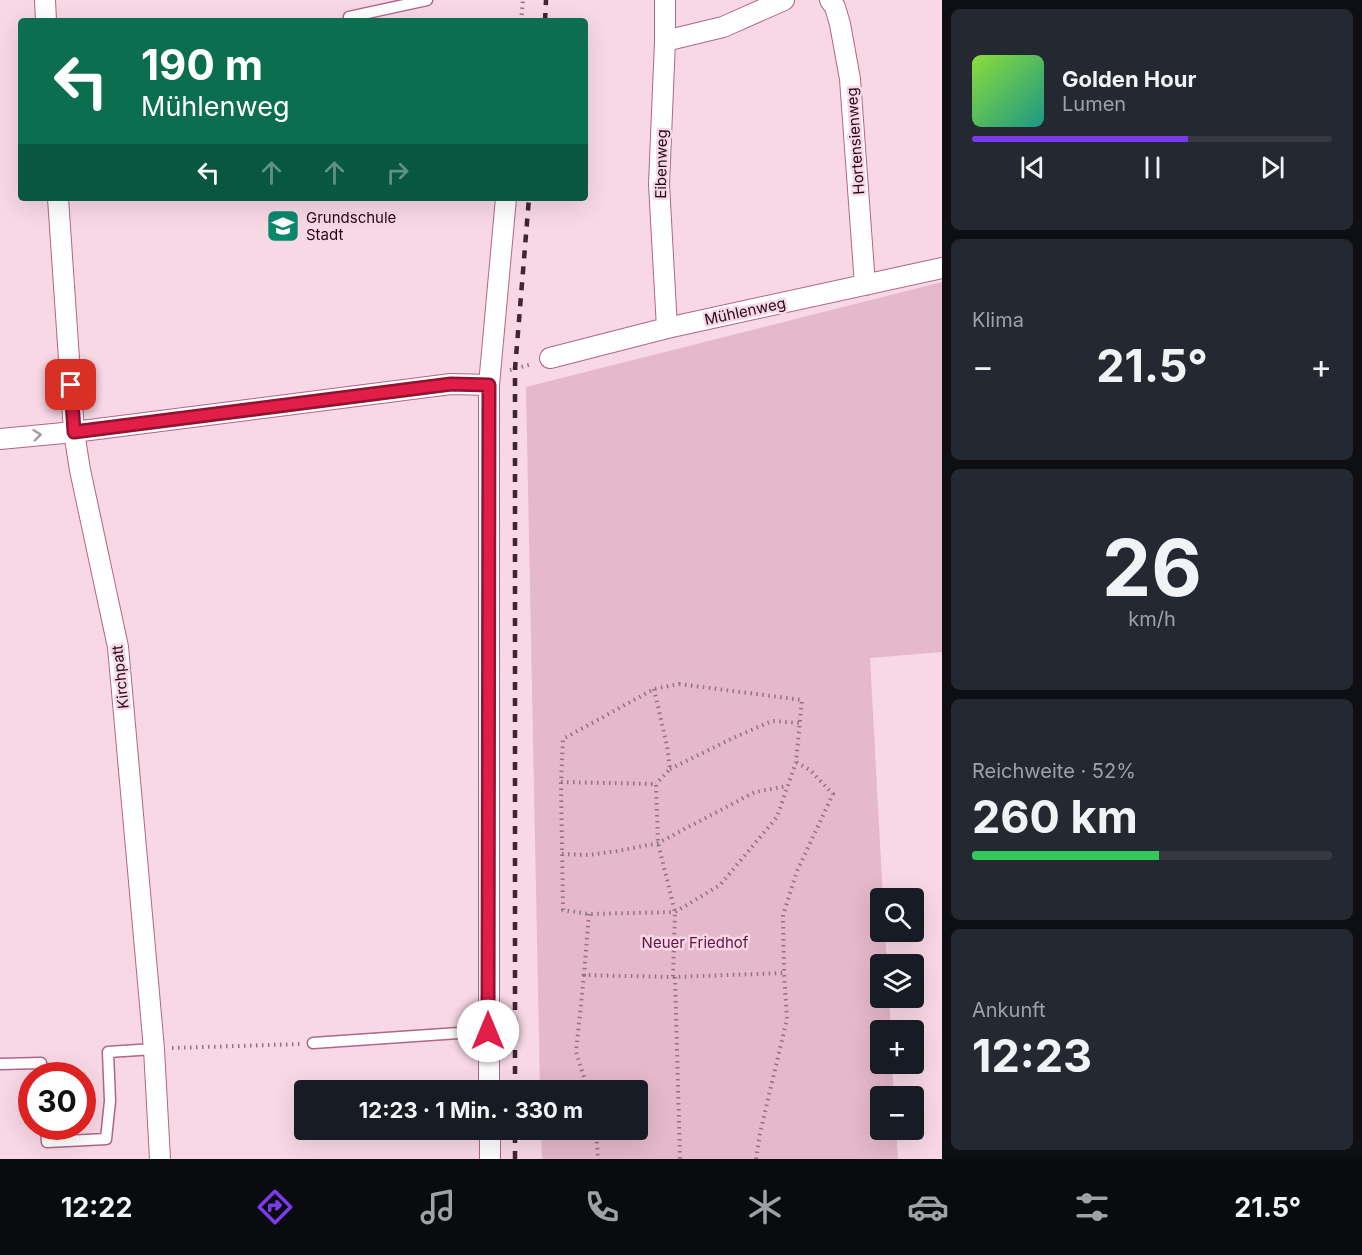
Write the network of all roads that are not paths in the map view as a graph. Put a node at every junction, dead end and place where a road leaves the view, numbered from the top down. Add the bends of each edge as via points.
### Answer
1 (45, 0) edge
2 (427, 0) edge
3 (665, 0) edge
4 (783, 0) edge
5 (830, 0) edge
6 (349, 17) dead end
7 (46, 18) edge
8 (665, 41) junction
9 (58, 201) edge
10 (506, 201) edge
11 (942, 268) edge
12 (865, 285) junction
13 (667, 328) junction
14 (550, 358) road end
15 (489, 379) junction
16 (74, 432) junction
17 (0, 439) edge
18 (488, 1031) junction
19 (313, 1043) road end
20 (154, 1049) junction
21 (0, 1064) edge
22 (18, 1064) edge
23 (489, 1080) edge
24 (47, 1140) edge
25 (86, 1140) edge
26 (96, 1140) edge
27 (490, 1140) edge
28 (160, 1159) edge
29 (490, 1159) edge

1 - 7 street
2 - 6 lane
3 - 8 street, Eibenweg
4 - 8 street via 723,27
5 - 12 street, Hortensienweg via 840,24 850,79
8 - 13 street, Eibenweg via 659,184
9 - 16 street, Kirchpatt
10 - 15 street
11 - 12 street, Mühlenweg
12 - 13 street, Mühlenweg
13 - 14 street, Mühlenweg
15 - 16 street
15 - 18 street
17 -> 16 street
16 - 20 street, Kirchpatt via 118,647
18 - 19 lane
18 - 23 street
20 - 26 lane via 108,1052 110,1101 106,1139
20 - 28 street, Kirchpatt
21 - 22 lane
24 - 25 lane
27 - 29 street

